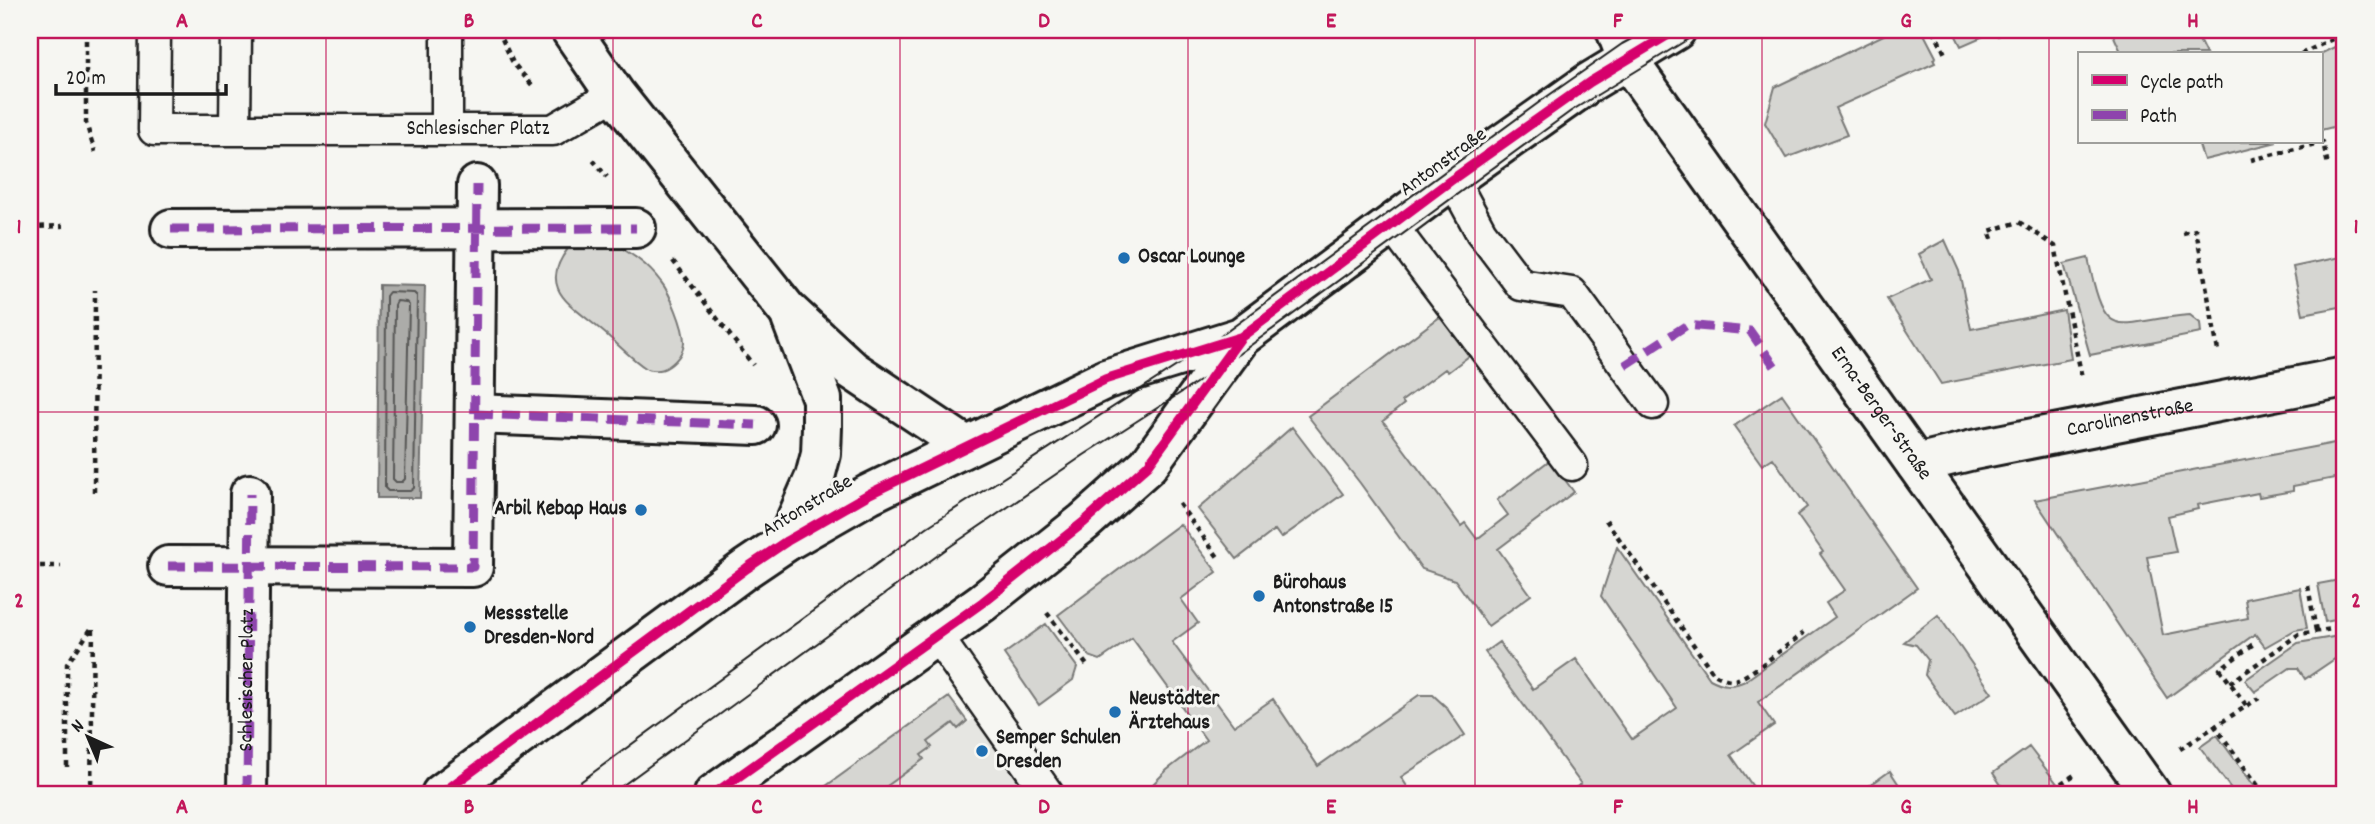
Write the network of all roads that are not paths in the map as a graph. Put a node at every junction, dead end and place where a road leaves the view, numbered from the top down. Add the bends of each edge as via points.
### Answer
1 (155, 30) edge
2 (236, 30) edge
3 (447, 30) edge
4 (571, 30) edge
5 (1676, 30) edge
6 (1622, 44) edge
7 (615, 94) junction
8 (235, 129) junction
9 (447, 130) junction
10 (1450, 181) junction
11 (477, 186) dead end
12 (1392, 226) junction
13 (636, 228) dead end
14 (171, 229) dead end
15 (477, 229) junction
16 (787, 310) junction
17 (1241, 337) junction
18 (2345, 377) edge
19 (1653, 404) dead end
20 (475, 414) junction
21 (756, 425) dead end
22 (966, 446) junction
23 (1916, 464) junction
24 (1572, 465) dead end
25 (250, 494) dead end
26 (787, 541) junction
27 (168, 566) dead end
28 (250, 567) junction
29 (936, 635) junction
30 (2145, 785) edge
31 (247, 794) edge
32 (441, 794) edge
33 (714, 794) edge
34 (1048, 794) edge

1 - 8 lane, Schlesischer Platz via 154,130
2 - 8 lane
3 - 9 lane
4 - 7 street
5 - 6 street, Antonstraße
6 - 10 street, Antonstraße
6 - 23 street, Erna-Berger-Straße
7 - 9 lane, Schlesischer Platz via 553,130
7 - 16 street
8 - 9 lane, Schlesischer Platz
10 - 12 street, Antonstraße
10 - 19 lane via 1521,285 1572,293
11 - 15 street
12 - 17 street, Antonstraße
12 - 24 lane
13 - 15 street
14 - 15 street
15 - 20 street
16 - 22 street via 852,370
16 - 26 street via 822,399 821,454
17 - 22 street, Antonstraße via 1106,379
17 - 29 street, Antonstraße via 1148,465 1084,522
18 - 23 street, Carolinenstraße
20 - 21 street
20 - 28 street via 473,567
22 - 26 street, Antonstraße
23 - 30 street, Erna-Berger-Straße
25 - 28 street, Schlesischer Platz
26 - 32 street, Antonstraße
27 - 28 street
28 - 31 street, Schlesischer Platz
29 - 33 street, Antonstraße
29 - 34 lane

